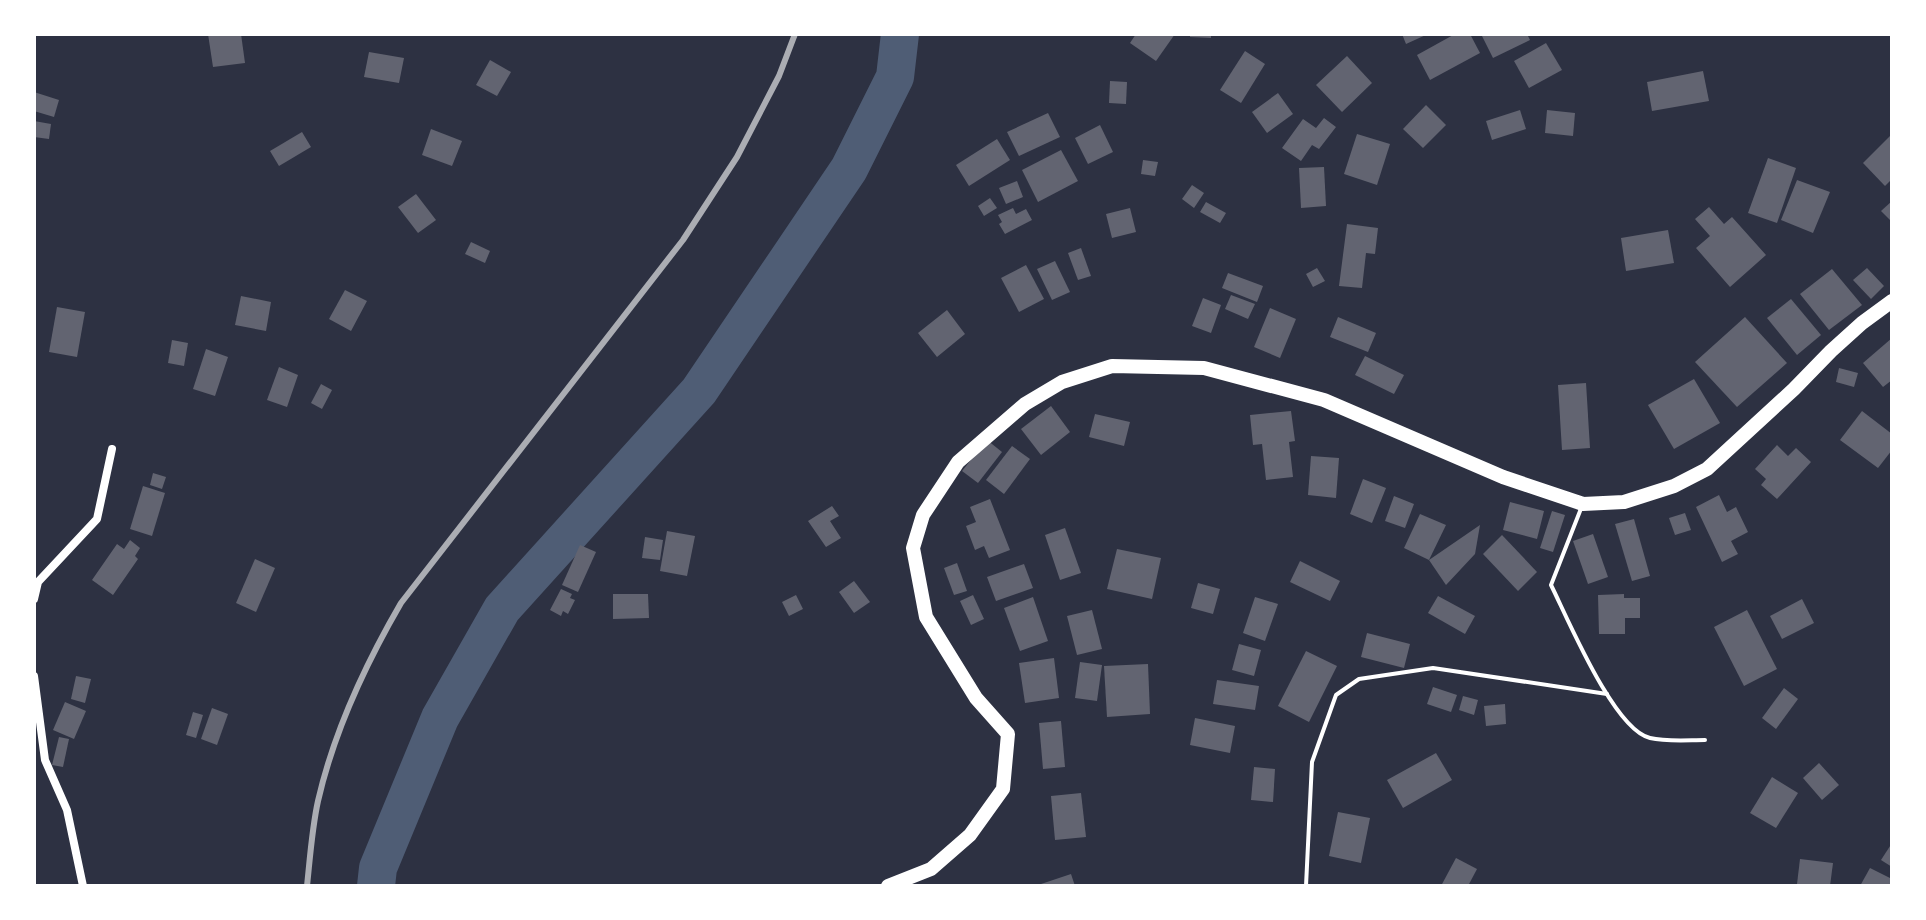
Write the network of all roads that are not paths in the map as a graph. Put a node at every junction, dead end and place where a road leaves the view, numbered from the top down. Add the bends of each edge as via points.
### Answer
1 (1892, 301) edge
2 (112, 449) dead end
3 (1583, 504) junction
4 (34, 599) edge
5 (34, 676) edge
6 (1607, 694) junction
7 (1705, 740) dead end
8 (83, 886) edge
9 (888, 886) edge
10 (1306, 886) edge

1 - 3 highway via 1707,469 1624,502
2 - 4 street via 97,519 38,582
3 - 6 lane via 1551,585
3 - 9 highway via 1503,477 1324,400 1204,368 1112,366 1062,382 1025,404 958,462 923,515 913,548 926,617 976,698 1008,734 1003,789 970,835 931,869
5 - 8 street via 45,760 67,810
6 - 7 lane via 1624,721 1648,738
6 - 10 lane via 1433,668 1359,679 1336,695 1312,762

